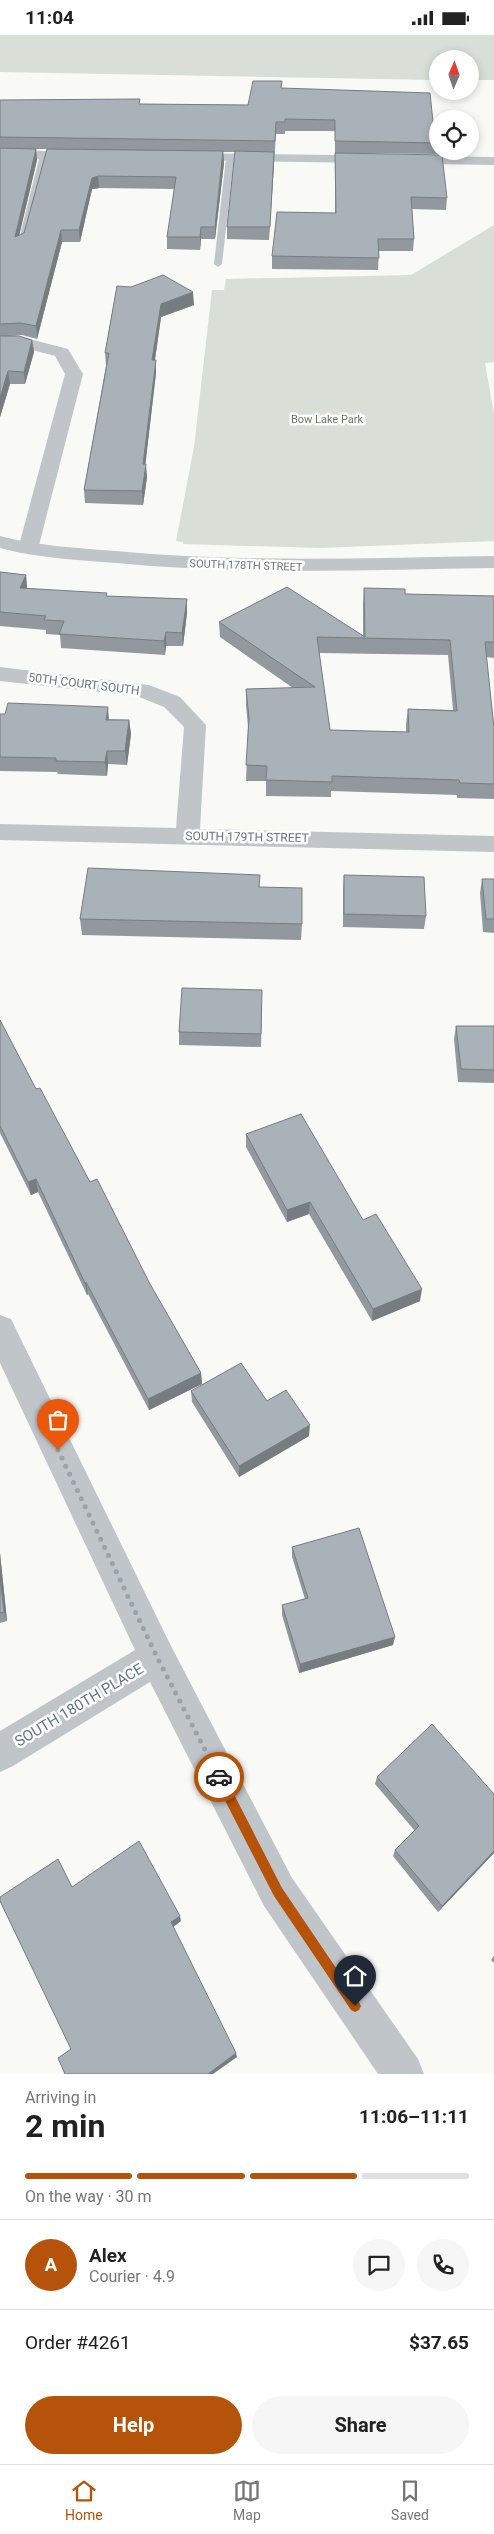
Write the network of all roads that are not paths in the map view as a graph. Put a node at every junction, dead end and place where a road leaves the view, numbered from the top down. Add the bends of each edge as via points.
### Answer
1 (0, 154) edge
2 (44, 155) junction
3 (93, 156) edge
4 (172, 157) edge
5 (230, 158) junction
6 (494, 161) edge
7 (20, 245) edge
8 (218, 264) dead end
9 (0, 341) edge
10 (0, 542) edge
11 (28, 549) junction
12 (494, 562) edge
13 (0, 674) edge
14 (0, 832) edge
15 (187, 836) junction
16 (494, 844) edge
17 (0, 1329) edge
18 (157, 1657) junction
19 (0, 1753) edge
20 (400, 2073) edge

1 - 2 street
2 - 3 street
2 - 7 lane
4 - 5 street
5 - 6 street
5 - 8 lane
9 - 11 street via 22,342 62,353 74,374
10 - 11 street, SOUTH 178TH STREET
11 - 12 street, SOUTH 178TH STREET via 246,566
13 - 15 street, 50TH COURT SOUTH via 141,690 172,702 195,725
14 - 15 street, SOUTH 179TH STREET
15 - 16 street, SOUTH 179TH STREET
17 - 18 street
18 - 19 street, SOUTH 180TH PLACE
18 - 20 street via 278,1892

